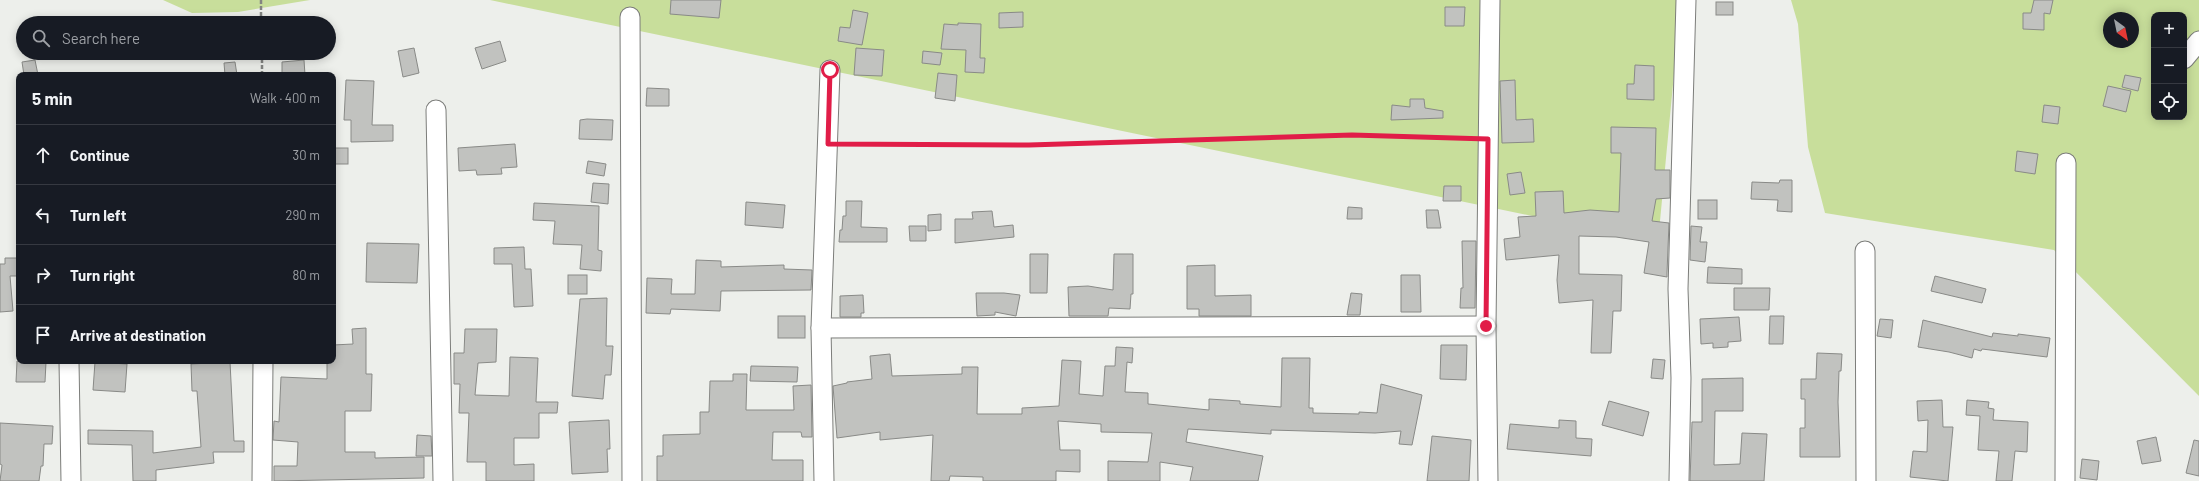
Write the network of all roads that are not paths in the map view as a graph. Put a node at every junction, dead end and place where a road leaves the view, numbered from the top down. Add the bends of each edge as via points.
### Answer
1 (1490, 0) edge
2 (1686, 0) edge
3 (630, 17) dead end
4 (2199, 41) edge
5 (2187, 55) edge
6 (830, 70) dead end
7 (436, 110) dead end
8 (2066, 163) dead end
9 (1865, 251) dead end
10 (1486, 326) junction
11 (821, 328) junction
12 (69, 364) edge
13 (263, 364) edge
14 (71, 481) edge
15 (262, 481) edge
16 (443, 481) edge
17 (632, 481) edge
18 (824, 481) edge
19 (1488, 481) edge
20 (1679, 481) edge
21 (1866, 481) edge
22 (2065, 481) edge

1 - 10 street
2 - 20 street via 1678,289 1681,378
3 - 17 street
4 - 5 street
6 - 11 street
7 - 16 street
8 - 22 street
9 - 21 street
10 - 11 street
10 - 19 street
11 - 18 street
12 - 14 street
13 - 15 street

